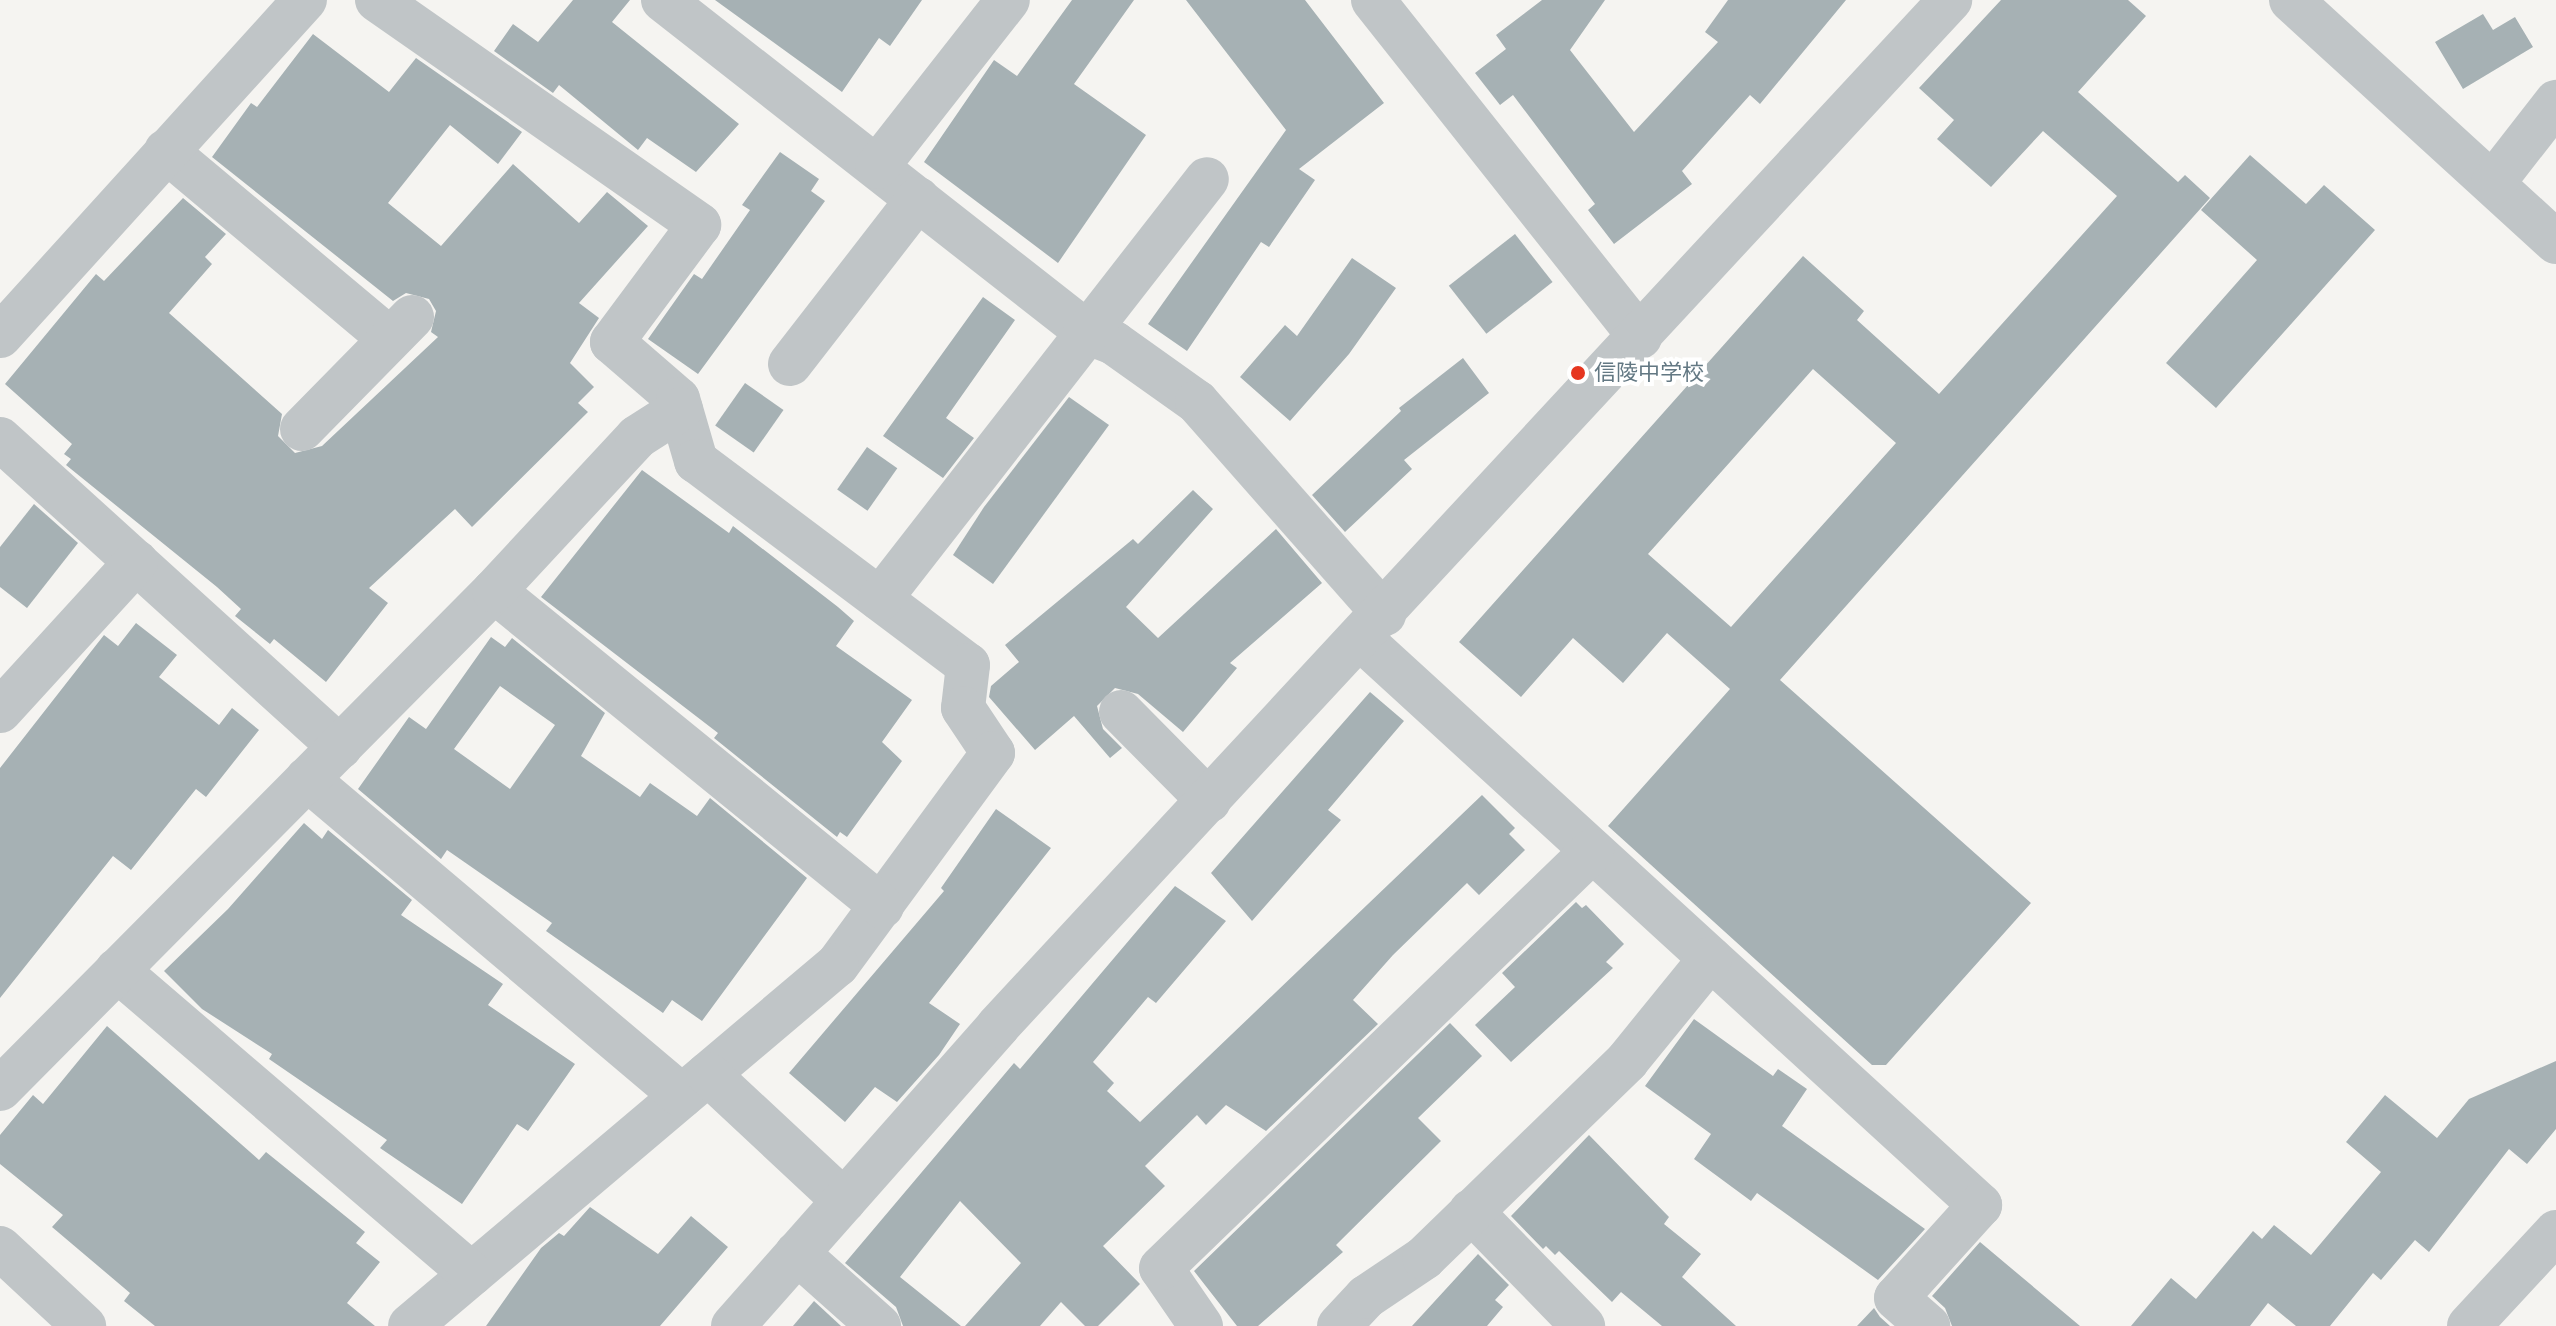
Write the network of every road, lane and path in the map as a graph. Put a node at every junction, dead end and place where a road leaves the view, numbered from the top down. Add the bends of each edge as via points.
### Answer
1 (305, 0) edge
2 (377, 0) edge
3 (1008, 0) edge
4 (1373, 0) edge
5 (1950, 0) edge
6 (2291, 0) edge
7 (673, 3) edge
8 (2556, 102) edge
9 (166, 151) junction
10 (877, 167) junction
11 (1207, 179) dead end
12 (2493, 183) junction
13 (918, 199) junction
14 (2556, 242) edge
15 (1088, 333) junction
16 (0, 336) edge
17 (1640, 337) junction
18 (790, 364) dead end
19 (681, 409) junction
20 (302, 429) dead end
21 (0, 439) edge
22 (136, 562) junction
23 (494, 591) junction
24 (880, 599) junction
25 (1372, 626) junction
26 (0, 711) edge
27 (1121, 712) dead end
28 (340, 747) junction
29 (307, 779) junction
30 (1209, 801) junction
31 (1592, 851) junction
32 (882, 906) junction
33 (1710, 959) junction
34 (117, 970) junction
35 (695, 1085) junction
36 (0, 1089) edge
37 (844, 1201) junction
38 (1471, 1211) junction
39 (2556, 1232) edge
40 (0, 1248) edge
41 (797, 1253) junction
42 (472, 1274) junction
43 (76, 1323) edge
44 (410, 1326) edge
45 (733, 1326) edge
46 (879, 1326) edge
47 (1201, 1326) edge
48 (1339, 1326) edge
49 (1583, 1326) edge
50 (1928, 1326) edge
51 (2469, 1326) edge

1 - 9 street
2 - 19 street via 699,225 612,342 678,399
3 - 10 street
4 - 17 street
5 - 17 street
6 - 12 street
7 - 10 street
8 - 12 street
9 - 16 street
9 - 20 street via 401,328
10 - 13 street
11 - 15 street
12 - 14 street
13 - 15 street
13 - 18 street
15 - 24 street
15 - 25 street via 1114,343 1197,402
17 - 25 street
19 - 23 street via 637,437
19 - 24 street via 696,461
21 - 22 street
22 - 26 street
22 - 28 street
23 - 28 street
23 - 32 street
24 - 32 street via 968,665 963,708 993,753
25 - 30 street
25 - 31 street
27 - 30 street
28 - 29 street
29 - 34 street
29 - 35 street
30 - 37 street
31 - 33 street
31 - 47 street via 1161,1268
32 - 35 street via 837,965
33 - 38 street via 1627,1061
33 - 50 street via 1980,1205 1896,1298
34 - 36 street
34 - 42 street
35 - 37 street
35 - 42 street
37 - 41 street
38 - 48 street via 1424,1258 1366,1297
38 - 49 street
39 - 51 street
40 - 43 street
41 - 45 street
41 - 46 street
42 - 44 street

